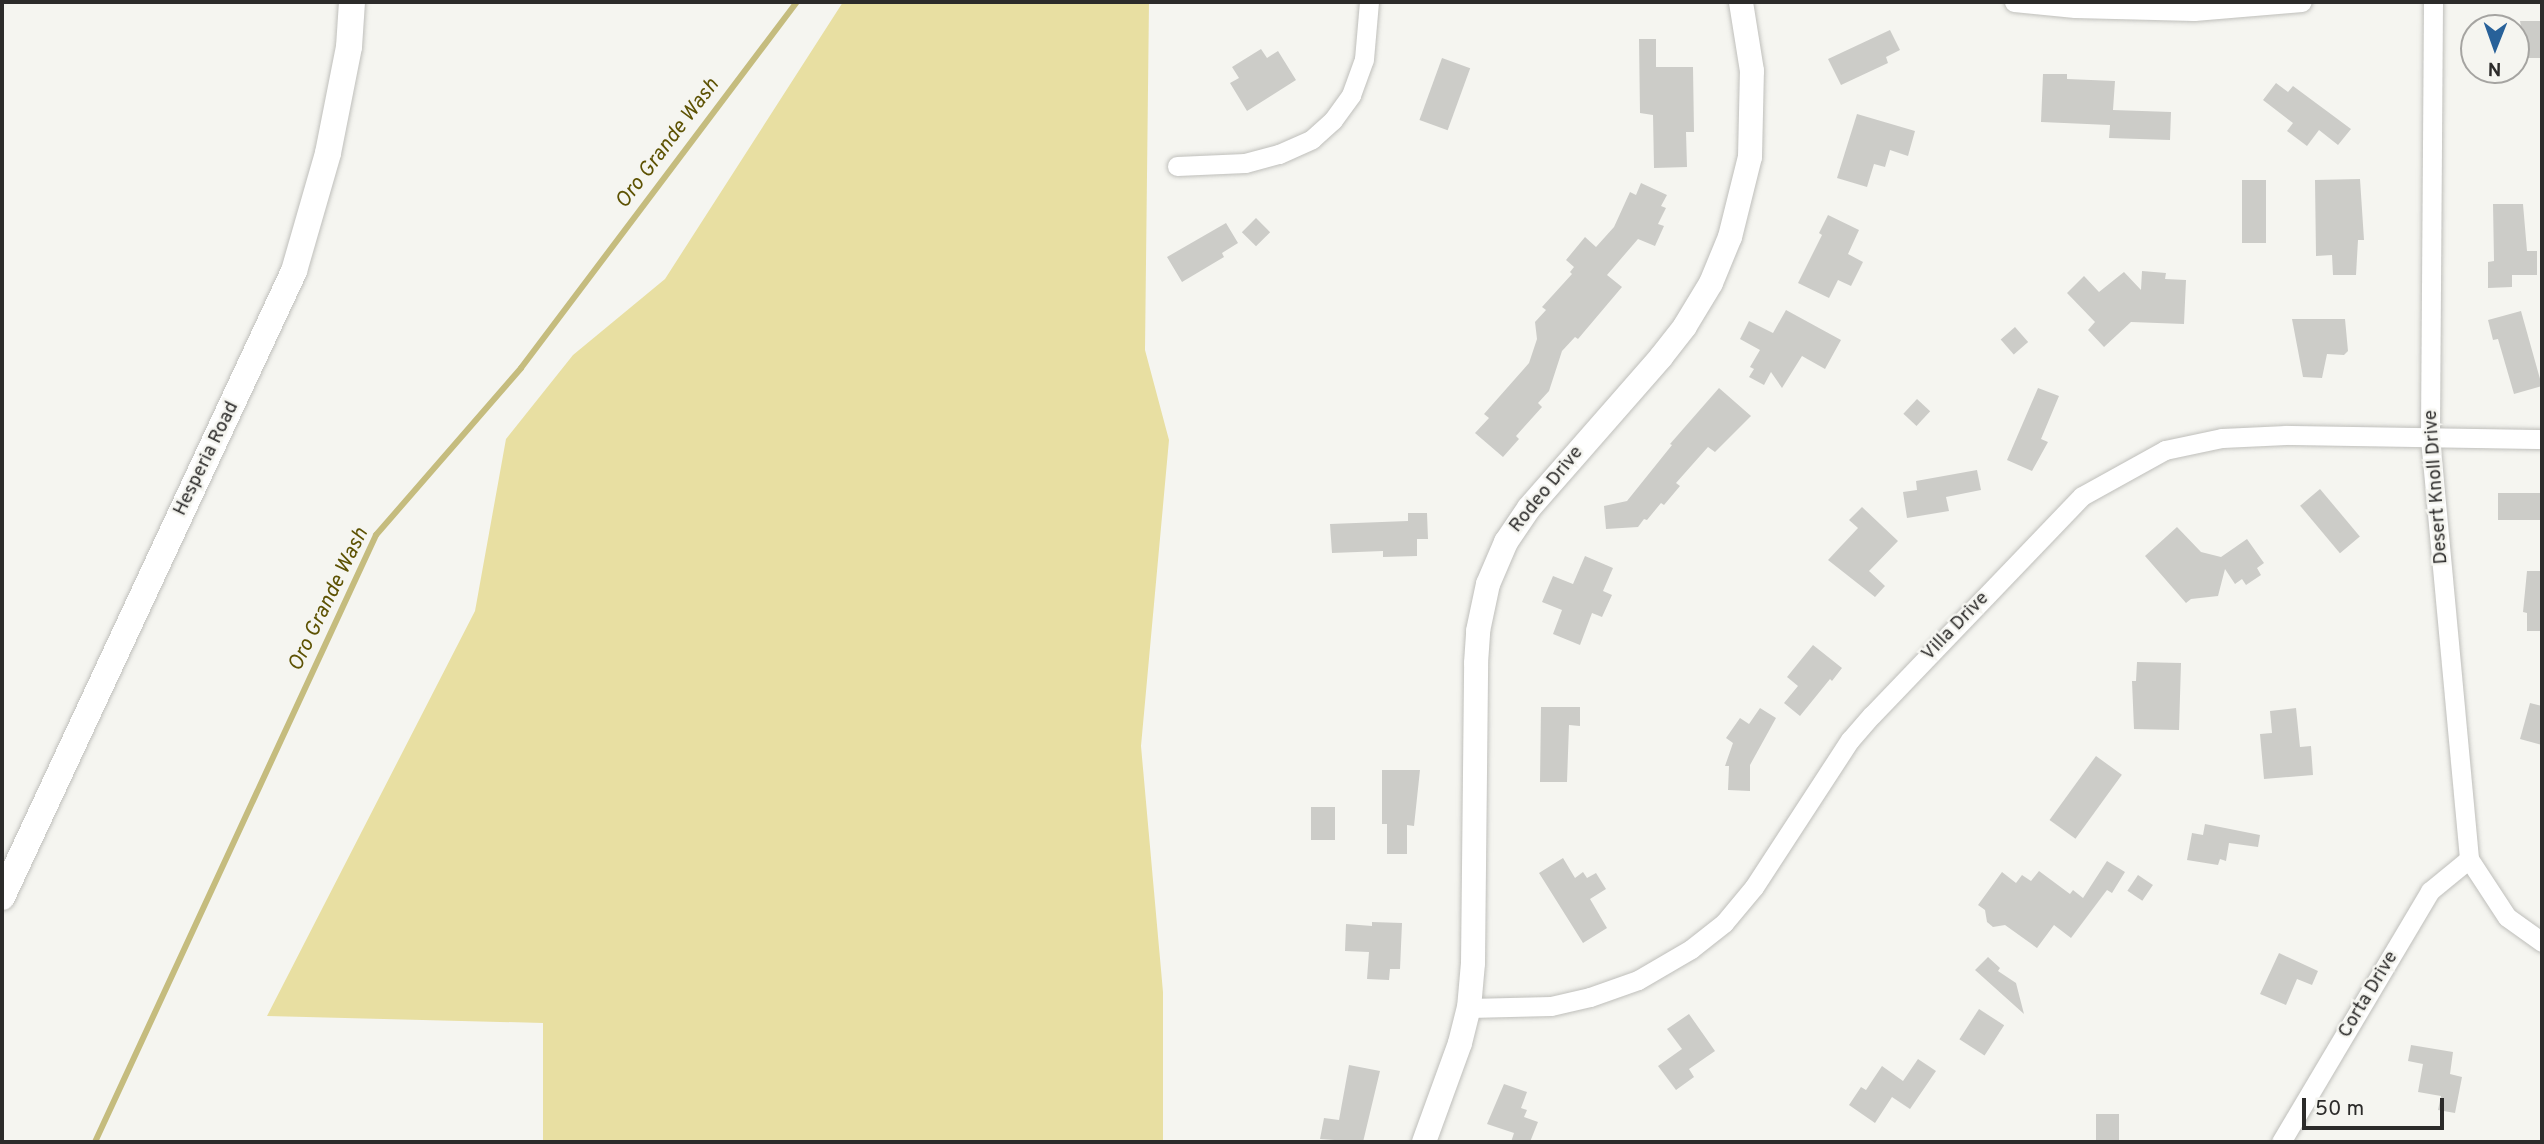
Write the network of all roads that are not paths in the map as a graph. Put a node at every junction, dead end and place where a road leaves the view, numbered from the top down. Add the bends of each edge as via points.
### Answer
1 (352, 2) edge
2 (1369, 2) edge
3 (1741, 2) edge
4 (2014, 2) edge
5 (2302, 2) edge
6 (2433, 2) edge
7 (1177, 166) dead end
8 (2430, 438) junction
9 (2542, 439) edge
10 (2469, 859) junction
11 (2, 897) edge
12 (2542, 942) edge
13 (1469, 1008) junction
14 (1424, 1142) edge
15 (2281, 1142) edge

1 - 11 main road, Hesperia Road via 349,47 328,153 293,271
2 - 7 street via 1364,59 1351,95 1312,139 1245,163
3 - 13 street, Rodeo Drive via 1752,71 1750,157 1730,237 1716,271 1685,326 1661,357 1529,508 1506,542 1488,584 1476,663
4 - 5 street via 2194,11
6 - 8 street, Desert Knoll Drive
8 - 9 street, Villa Drive
8 - 10 street, Desert Knoll Drive
8 - 13 street, Villa Drive via 2222,438 2165,450 2082,496 1850,740 1775,857 1724,923 1638,980 1590,997 1550,1006
10 - 12 street, Desert Knoll Drive via 2507,917
10 - 15 street, Corta Drive via 2430,891
13 - 14 street, Rodeo Drive

